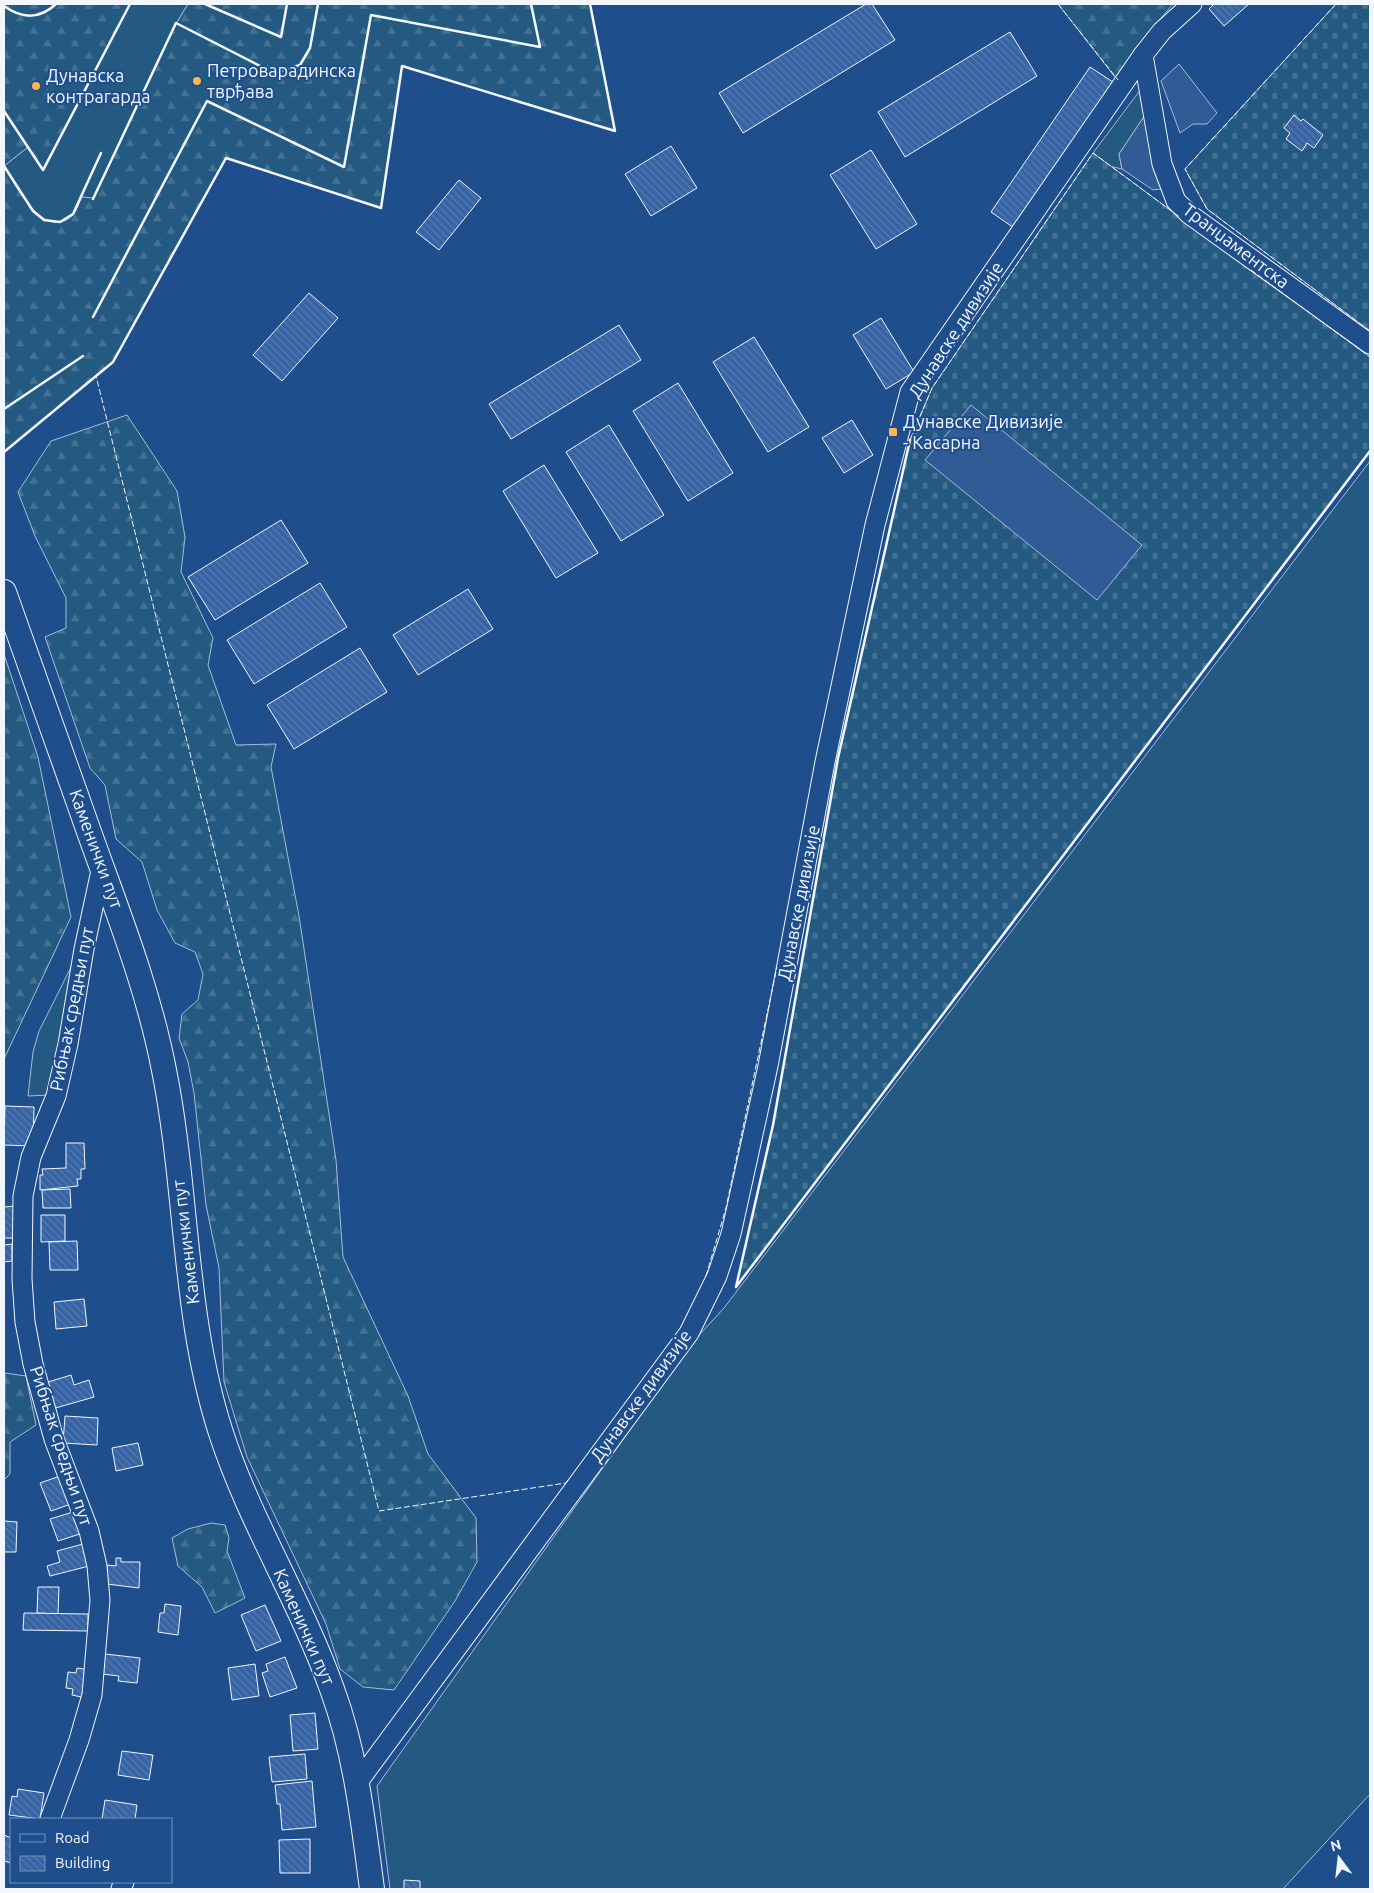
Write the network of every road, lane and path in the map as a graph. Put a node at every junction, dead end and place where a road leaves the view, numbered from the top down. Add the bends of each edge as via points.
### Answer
1 (1192, 4) edge
2 (1143, 55) junction
3 (1370, 344) edge
4 (5, 600) edge
5 (102, 866) junction
6 (358, 1782) junction
7 (50, 1818) edge
8 (372, 1889) edge

1 - 2 street, Дунавске дивизије via 1162,31
2 - 3 street, Транџаментска via 1162,164 1176,200 1189,214
2 - 6 street, Дунавске дивизије via 910,392 875,525 825,762 756,1124 731,1234 717,1276 689,1333
4 - 5 main road, Каменички пут
5 - 6 main road, Каменички пут via 148,1002 165,1072 195,1318 220,1432 242,1489 333,1690
5 - 7 street, Рибњак средњи пут via 56,1096 31,1156 22,1196 22,1279 25,1322 33,1364 54,1439 89,1531 100,1600 92,1695
6 - 8 main road, Каменички пут

